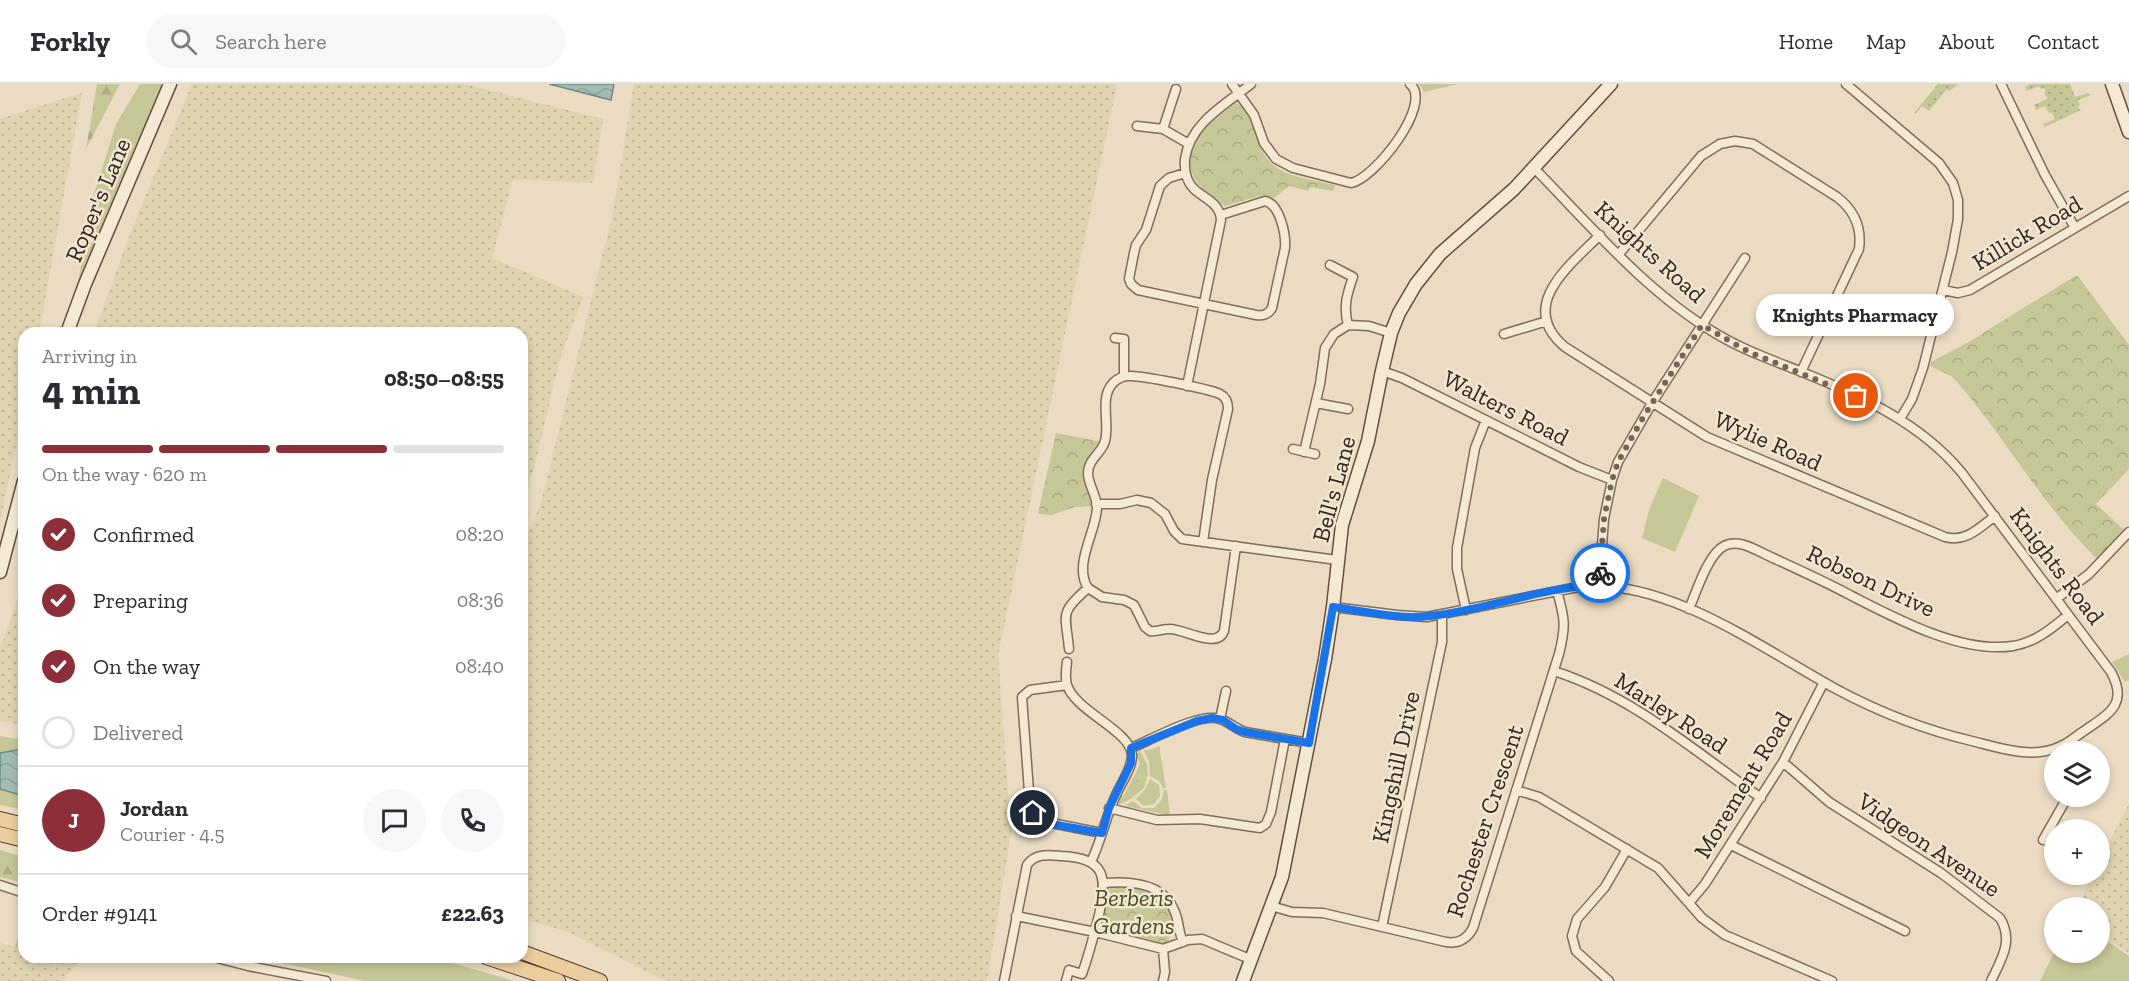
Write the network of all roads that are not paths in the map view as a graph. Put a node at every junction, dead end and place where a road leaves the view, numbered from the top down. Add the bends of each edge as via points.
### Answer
1 (170, 84) edge
2 (1232, 84) edge
3 (1251, 84) edge
4 (1410, 84) edge
5 (1611, 84) edge
6 (1846, 84) edge
7 (2001, 84) edge
8 (2112, 84) edge
9 (1176, 89) dead end
10 (1239, 93) junction
11 (1137, 126) dead end
12 (1163, 129) junction
13 (2129, 132) edge
14 (1189, 144) junction
15 (1534, 168) junction
16 (1185, 173) junction
17 (2129, 196) edge
18 (1221, 215) junction
19 (2075, 228) junction
20 (1600, 236) junction
21 (1619, 254) junction
22 (1745, 258) dead end
23 (1330, 265) dead end
24 (1943, 290) junction
25 (1204, 303) junction
26 (1547, 321) junction
27 (1348, 325) junction
28 (1702, 325) junction
29 (69, 327) edge
30 (1391, 333) junction
31 (1504, 334) dead end
32 (1115, 338) dead end
33 (1382, 371) junction
34 (1801, 372) junction
35 (1124, 376) junction
36 (1187, 386) junction
37 (1316, 403) junction
38 (1652, 403) junction
39 (1348, 409) dead end
40 (1900, 418) junction
41 (1486, 420) junction
42 (1293, 449) dead end
43 (1304, 452) junction
44 (1315, 454) dead end
45 (1612, 480) junction
46 (18, 504) edge
47 (1096, 504) junction
48 (1995, 516) junction
49 (2129, 532) edge
50 (1203, 542) junction
51 (1236, 546) junction
52 (1337, 560) junction
53 (0, 572) edge
54 (1599, 585) junction
55 (1088, 588) junction
56 (1557, 591) junction
57 (2056, 599) junction
58 (1333, 607) junction
59 (1689, 609) junction
60 (1466, 610) junction
61 (1442, 615) junction
62 (2068, 615) junction
63 (1069, 649) dead end
64 (1067, 662) dead end
65 (1554, 671) junction
66 (1824, 682) junction
67 (1067, 685) junction
68 (1226, 691) dead end
69 (1220, 719) junction
70 (1285, 739) junction
71 (2074, 741) edge
72 (1309, 743) junction
73 (1131, 748) junction
74 (2044, 751) edge
75 (1784, 762) junction
76 (1516, 790) junction
77 (1761, 798) junction
78 (2062, 807) edge
79 (1109, 808) junction
80 (0, 819) edge
81 (18, 824) edge
82 (1102, 833) junction
83 (0, 834) edge
84 (18, 838) edge
85 (2043, 840) dead end
86 (1731, 845) junction
87 (1627, 849) junction
88 (1091, 862) junction
89 (1104, 883) junction
90 (0, 885) edge
91 (18, 891) edge
92 (1689, 903) junction
93 (1271, 906) junction
94 (1016, 916) junction
95 (1382, 927) junction
96 (1905, 931) dead end
97 (1095, 932) junction
98 (1183, 942) junction
99 (1163, 949) junction
100 (528, 954) edge
101 (1252, 960) junction
102 (236, 963) edge
103 (504, 963) edge
104 (556, 980) edge
105 (326, 981) edge
106 (600, 981) edge
107 (1004, 981) edge
108 (1066, 981) edge
109 (1163, 981) edge
110 (1243, 981) edge
111 (1609, 981) edge
112 (1832, 981) edge
113 (1991, 981) edge

1 - 29 street, Roper's Lane
2 - 10 street
3 - 10 street
4 - 10 street via 1417,95 1405,130 1383,158 1352,183 1293,168 1276,159
5 - 15 street, Bell's Lane
6 - 24 street via 1939,163 1953,183 1958,219
7 - 19 street
8 - 13 street
9 - 12 street
10 - 14 street via 1201,124
11 - 12 street
12 - 14 street
14 - 16 street
15 - 20 street, Knights Road
15 - 30 street, Bell's Lane via 1433,262 1408,295
16 - 18 street via 1192,187 1215,205
16 - 25 street via 1160,186 1144,235 1136,245 1130,279 1138,290
17 - 19 street, Killick Road
18 - 25 street
18 - 25 street via 1268,201 1275,209 1285,248 1272,308 1266,315
19 - 24 street, Killick Road via 1970,290
20 - 21 street, Knights Road
20 - 26 street via 1552,285 1546,303
21 - 28 street, Knights Road via 1671,303
21 - 34 street via 1701,156 1727,142 1759,147 1837,197 1856,219 1859,249
22 - 28 street
23 - 27 street via 1353,277 1345,309
24 - 40 street via 1921,376
25 - 36 street
26 - 31 street
26 - 38 street, Wylie Road via 1565,347
27 - 30 street
27 - 37 street via 1334,334 1325,348
28 - 34 street, Knights Road via 1749,352
28 - 38 street
30 - 33 street, Bell's Lane
32 - 35 street via 1124,339
33 - 41 street, Walters Road
33 - 52 street, Bell's Lane via 1372,428 1344,517
34 - 40 street, Knights Road
35 - 36 street
35 - 47 street via 1108,391 1105,441 1088,470
36 - 50 street via 1219,393 1228,406
37 - 39 street
37 - 43 street
38 - 45 street via 1624,450
38 - 48 street, Wylie Road via 1721,444 1945,537 1964,538
40 - 48 street, Knights Road via 1945,452
41 - 45 street, Walters Road
41 - 60 street via 1475,448 1458,549 1457,569
42 - 43 street
43 - 44 street
45 - 54 street via 1604,519
46 - 53 street
47 - 50 street via 1146,501 1165,514 1179,537
47 - 55 street via 1083,570
48 - 57 street, Knights Road
49 - 57 street via 2089,574
50 - 51 street
51 - 52 street
51 - 55 street via 1220,638 1170,629 1150,631 1134,605 1102,597
52 - 58 street, Bell's Lane
54 - 56 street, Knights Road
54 - 59 street, Knights Road via 1645,594
55 - 63 street via 1066,611
56 - 60 street, Knights Road
56 - 65 street, Rochester Crescent via 1565,630
57 - 62 street, Knights Road
58 - 61 street, Knights Road via 1413,617
58 - 72 street, Bell's Lane
59 - 62 street, Robson Drive via 1713,556 1733,543 1800,570 1903,621 1966,643 1998,647 2030,641
59 - 66 street, Knights Road
60 - 61 street, Knights Road
61 - 95 street, Kingshill Drive via 1442,642
62 - 71 street, Knights Road via 2111,672 2119,694 2109,713
64 - 67 street
65 - 76 street, Rochester Crescent
65 - 77 street, Marley Road via 1629,704
66 - 74 street, Knights Road via 1900,718 1960,738 2009,750
66 - 75 street, Morement Road
67 - 73 street via 1080,704
67 - 82 street via 1030,690 1022,697 1030,805 1045,823
68 - 69 street
69 - 70 street via 1245,732
69 - 73 street via 1206,718
70 - 72 street
70 - 79 street via 1271,812 1260,828 1200,819 1157,820
72 - 93 street, Bell's Lane via 1282,877
73 - 79 street via 1131,763
75 - 77 street, Morement Road
75 - 113 street, Vidgeon Avenue via 1829,802 1941,873 1995,913 2005,928 2007,940
76 - 87 street via 1539,797
76 - 95 street, Rochester Crescent via 1473,928 1467,936 1458,943 1446,942
77 - 86 street, Morement Road
78 - 85 street
79 - 82 street
80 - 81 main road
82 - 88 street
83 - 84 main road
86 - 92 street, Morement Road
86 - 96 street
87 - 92 street via 1658,868
87 - 111 street via 1605,887 1577,919 1572,936 1576,951
88 - 89 street
88 - 94 street via 1053,855 1032,859 1026,865
89 - 97 street
89 - 98 street via 1124,881 1157,891 1175,911
90 - 91 street
92 - 112 street via 1708,924 1725,935
93 - 95 street, Rochester Crescent
93 - 101 street, Bell's Lane
94 - 97 street
94 - 107 street
97 - 99 street
97 - 108 street via 1082,974 1069,970
98 - 99 street
98 - 101 street via 1202,939
99 - 109 street
100 - 106 main road
101 - 110 street, Bell's Lane
102 - 105 street
103 - 104 main road

